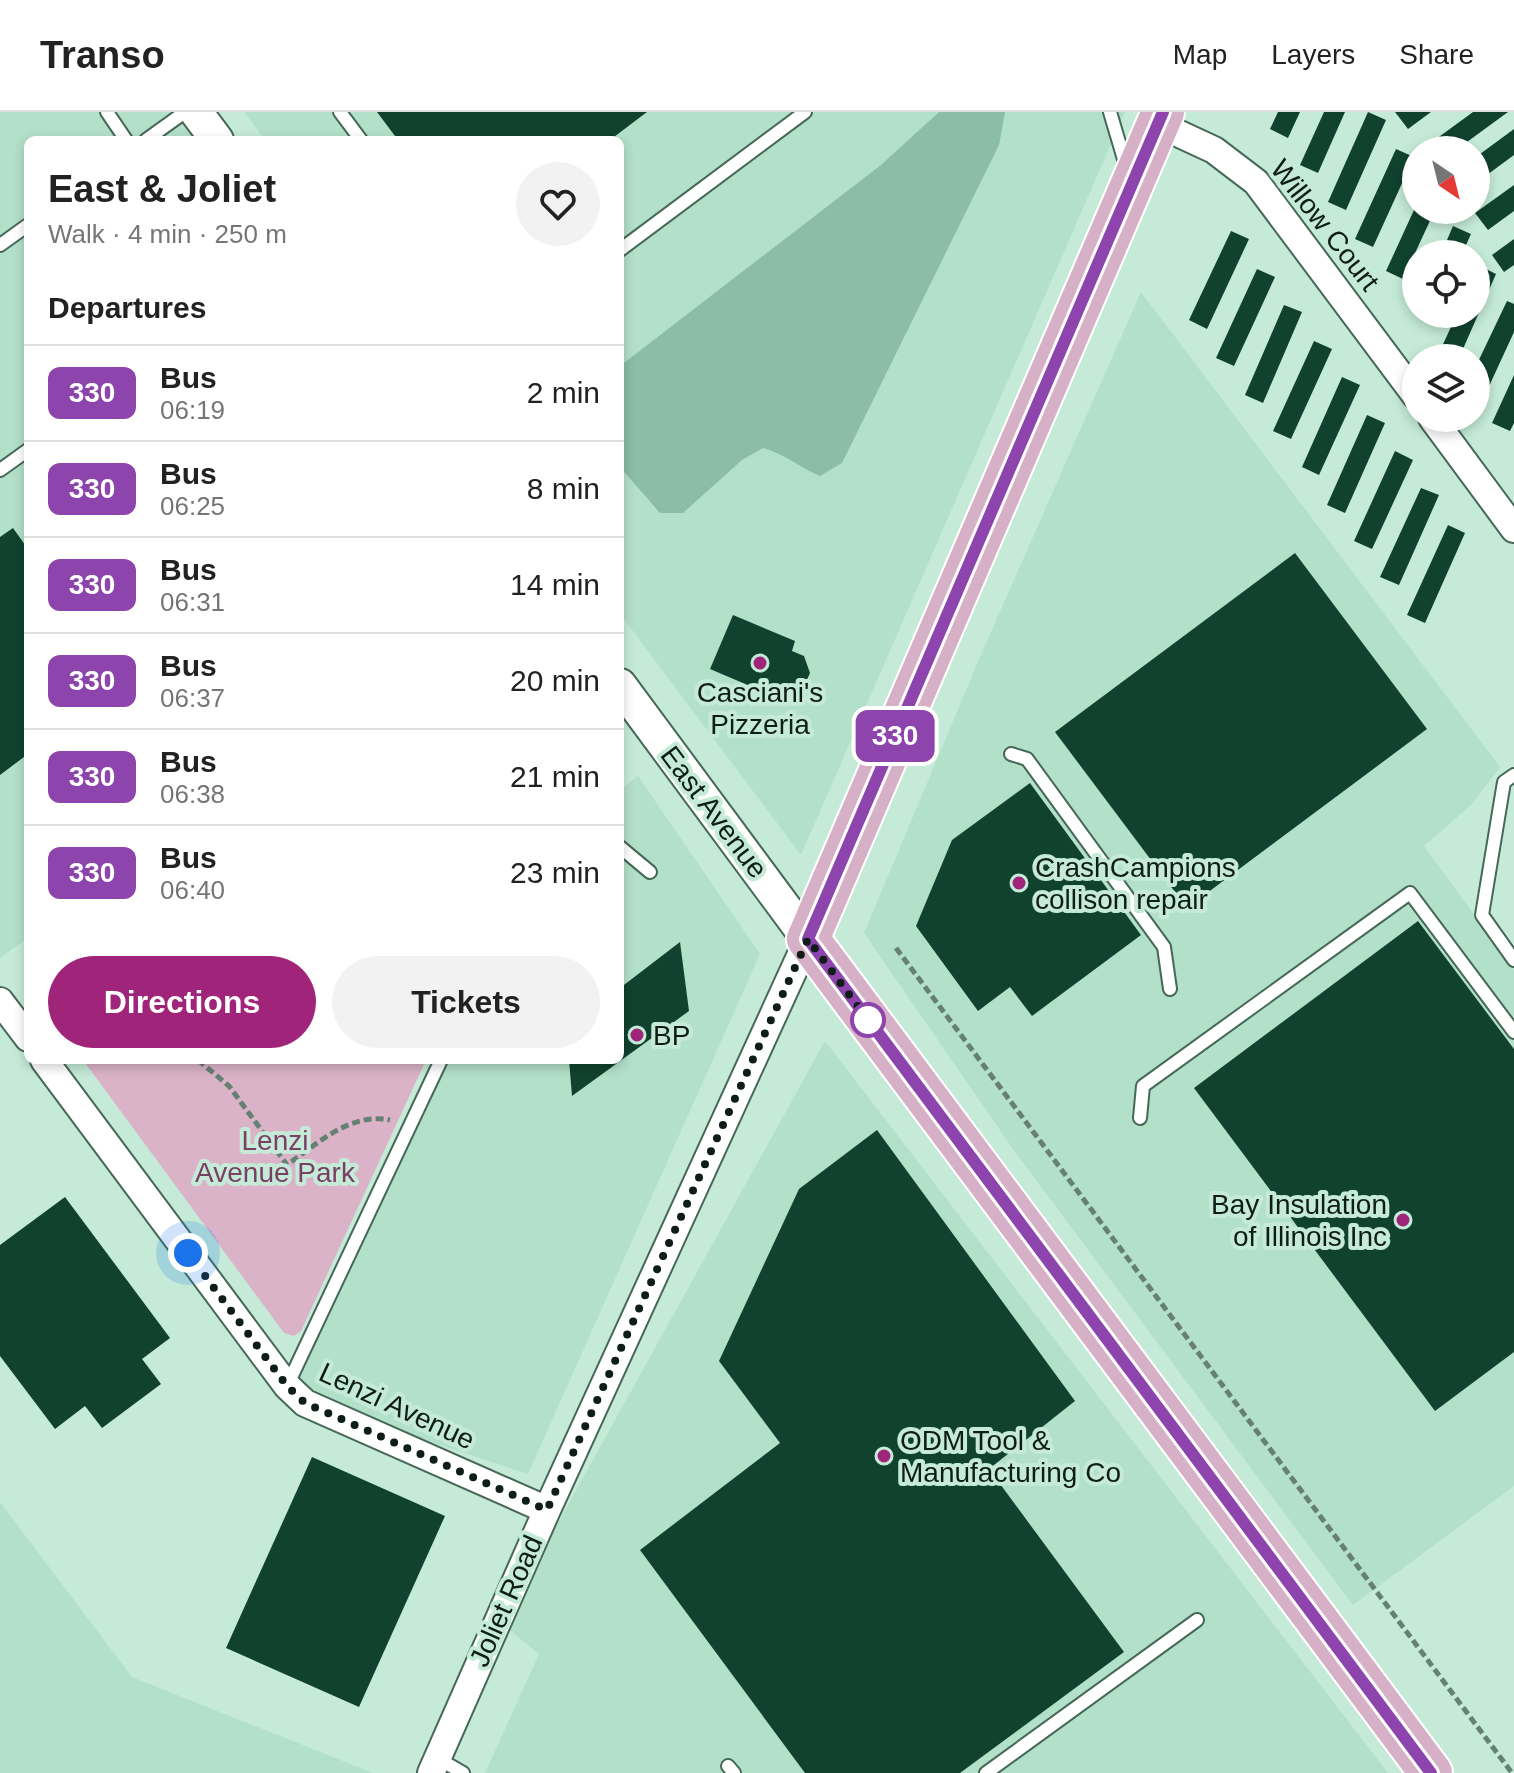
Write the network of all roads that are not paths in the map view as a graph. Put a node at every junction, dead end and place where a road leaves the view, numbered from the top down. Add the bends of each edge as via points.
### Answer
1 (107, 112) edge
2 (185, 112) edge
3 (196, 112) edge
4 (340, 112) edge
5 (805, 112) edge
6 (1110, 112) edge
7 (1160, 118) edge
8 (123, 136) edge
9 (152, 136) edge
10 (214, 136) edge
11 (358, 136) edge
12 (1132, 184) junction
13 (24, 228) edge
14 (0, 245) edge
15 (624, 247) edge
16 (1402, 377) edge
17 (1442, 432) edge
18 (24, 453) edge
19 (0, 470) edge
20 (1514, 529) edge
21 (624, 690) edge
22 (1011, 754) dead end
23 (1514, 775) edge
24 (624, 850) edge
25 (650, 872) dead end
26 (808, 939) junction
27 (1514, 960) edge
28 (1170, 989) dead end
29 (0, 1001) edge
30 (1514, 1032) edge
31 (24, 1033) edge
32 (47, 1064) edge
33 (439, 1064) edge
34 (1140, 1118) dead end
35 (287, 1386) junction
36 (547, 1510) junction
37 (1197, 1620) dead end
38 (434, 1765) edge
39 (463, 1773) edge
40 (986, 1773) edge
41 (1431, 1773) edge

1 - 8 lane
2 - 9 lane
3 - 10 street
4 - 11 lane
5 - 15 lane
6 - 12 lane
7 - 12 main road, Joliet Road
7 - 16 street, Willow Court via 1256,182
12 - 26 main road, Joliet Road
13 - 14 lane
17 - 20 street
18 - 19 lane
21 - 26 street, East Avenue
22 - 28 lane via 1027,759 1164,947
23 - 27 lane via 1504,782 1482,915
24 - 25 lane
26 - 36 street, Joliet Road
26 - 41 main road
29 - 31 street
30 - 34 lane via 1410,893 1143,1086
32 - 35 street, Lenzi Avenue
33 - 35 lane
35 - 36 street, Lenzi Avenue via 305,1403
36 - 38 street, Joliet Road
37 - 40 lane
38 - 39 lane

